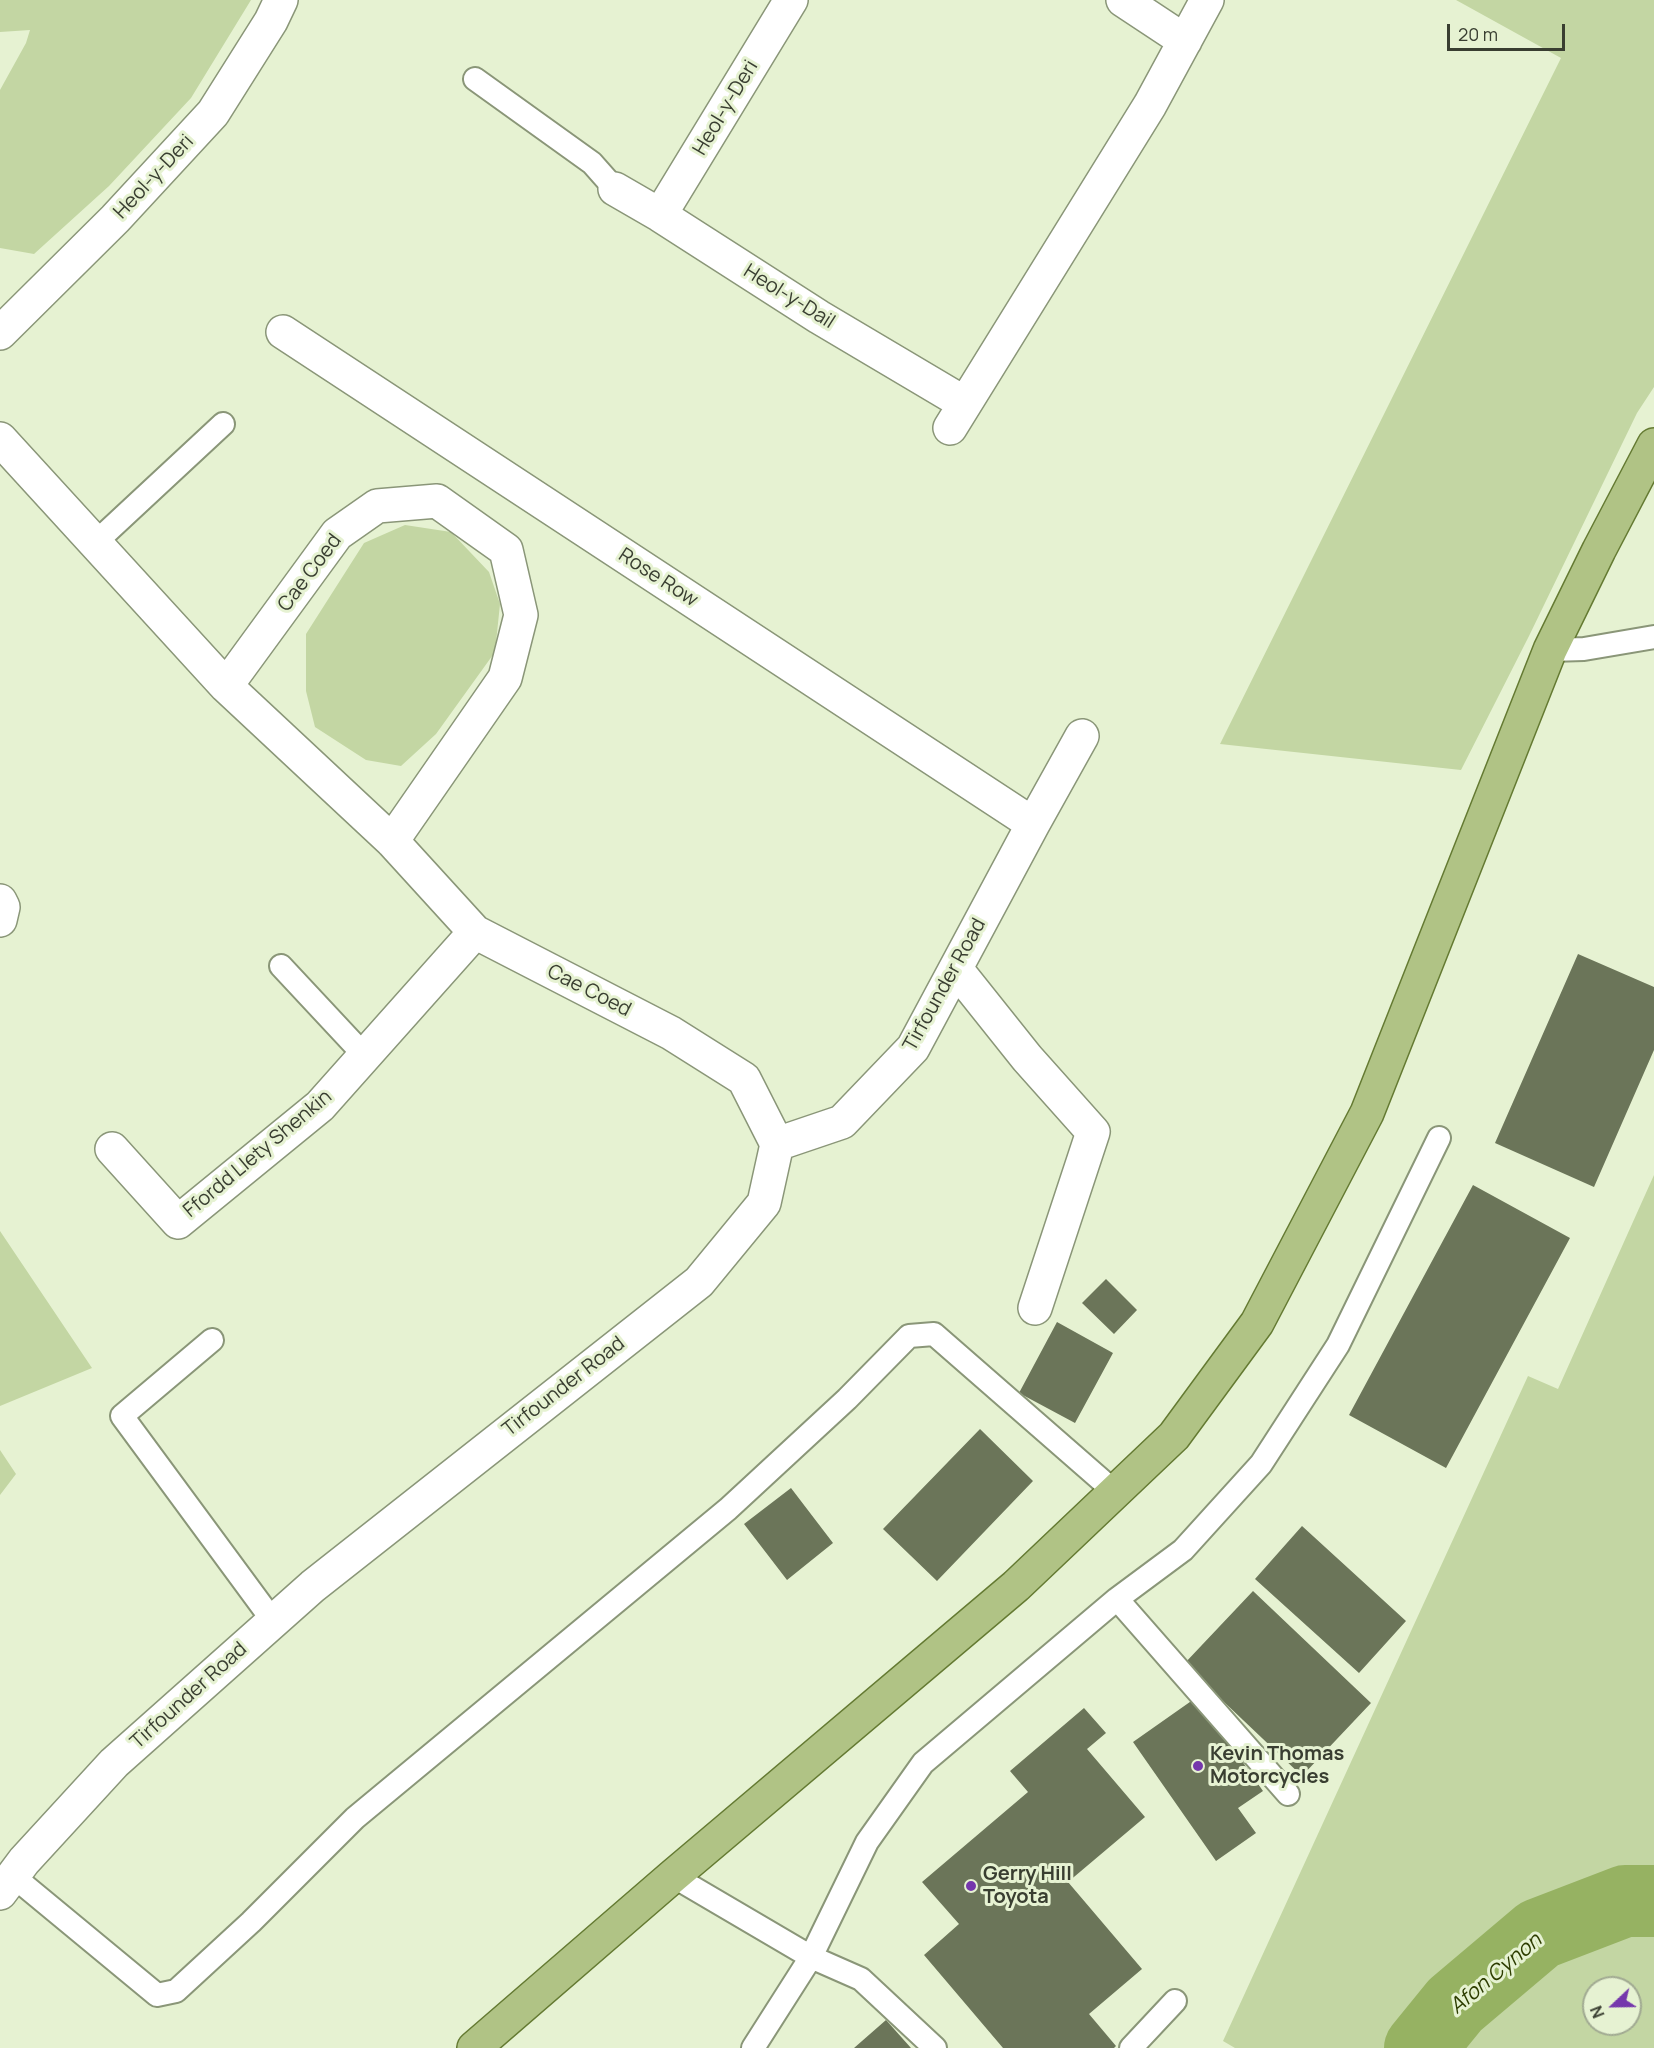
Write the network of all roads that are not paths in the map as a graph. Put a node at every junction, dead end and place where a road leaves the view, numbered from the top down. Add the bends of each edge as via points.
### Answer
1 (281, 0) edge
2 (791, 0) edge
3 (1123, 0) edge
4 (1207, 0) edge
5 (1185, 41) junction
6 (476, 79) dead end
7 (615, 189) joint
8 (660, 215) junction
9 (283, 332) dead end
10 (0, 333) edge
11 (223, 424) dead end
12 (0, 439) edge
13 (1654, 445) edge
14 (95, 543) junction
15 (1654, 637) edge
16 (1550, 650) junction
17 (226, 686) junction
18 (1082, 736) dead end
19 (1033, 824) junction
20 (392, 842) junction
21 (0, 901) edge
22 (0, 920) edge
23 (476, 932) junction
24 (281, 966) dead end
25 (956, 969) junction
26 (365, 1056) junction
27 (1439, 1138) dead end
28 (777, 1144) junction
29 (112, 1149) dead end
30 (1035, 1308) dead end
31 (212, 1340) dead end
32 (1115, 1492) junction
33 (1118, 1599) junction
34 (273, 1621) junction
35 (1288, 1794) dead end
36 (673, 1876) junction
37 (6, 1885) edge
38 (811, 1957) junction
39 (1175, 2001) dead end
40 (474, 2048) edge
41 (753, 2048) edge
42 (934, 2048) edge
43 (1131, 2048) edge

1 - 10 street, Heol-y-Deri via 213,113
2 - 8 street, Heol-y-Deri
3 - 5 street
4 - 5 street
5 - 8 street, Heol-y-Dail via 1035,294 957,415 819,317
6 - 7 lane via 592,163
7 - 8 street, Heol-y-Dail
9 - 19 street, Rose Row
11 - 14 lane
12 - 14 street, Cae Coed
13 - 16 main road
14 - 17 street, Cae Coed
15 - 16 lane via 1584,649
16 - 32 main road via 1367,1113 1257,1323 1174,1436
17 - 20 street, Cae Coed
17 - 20 street, Cae Coed via 337,534 377,506 437,501 506,550 521,615 505,678
18 - 19 street, Tirfounder Road
19 - 25 street, Tirfounder Road
20 - 23 street, Cae Coed
21 - 22 street
23 - 26 street, Ffordd Llety Shenkin
23 - 28 street, Cae Coed via 671,1033 744,1079
24 - 26 lane
25 - 28 street, Tirfounder Road via 913,1048 842,1122
25 - 30 street via 1093,1132
26 - 29 street, Ffordd Llety Shenkin via 320,1106 178,1222
27 - 33 lane via 1338,1345 1261,1464 1183,1550
28 - 34 street, Tirfounder Road via 764,1203 699,1282 312,1586
31 - 34 lane via 122,1416
32 - 36 main road via 1016,1586
32 - 37 lane via 934,1334 909,1336 847,1400 728,1509 355,1818 176,1991 157,1995
33 - 35 lane
33 - 38 lane via 923,1763 867,1842
34 - 37 street, Tirfounder Road via 114,1763
36 - 38 lane
36 - 40 main road
38 - 41 lane
38 - 42 lane via 861,1979
39 - 43 lane

